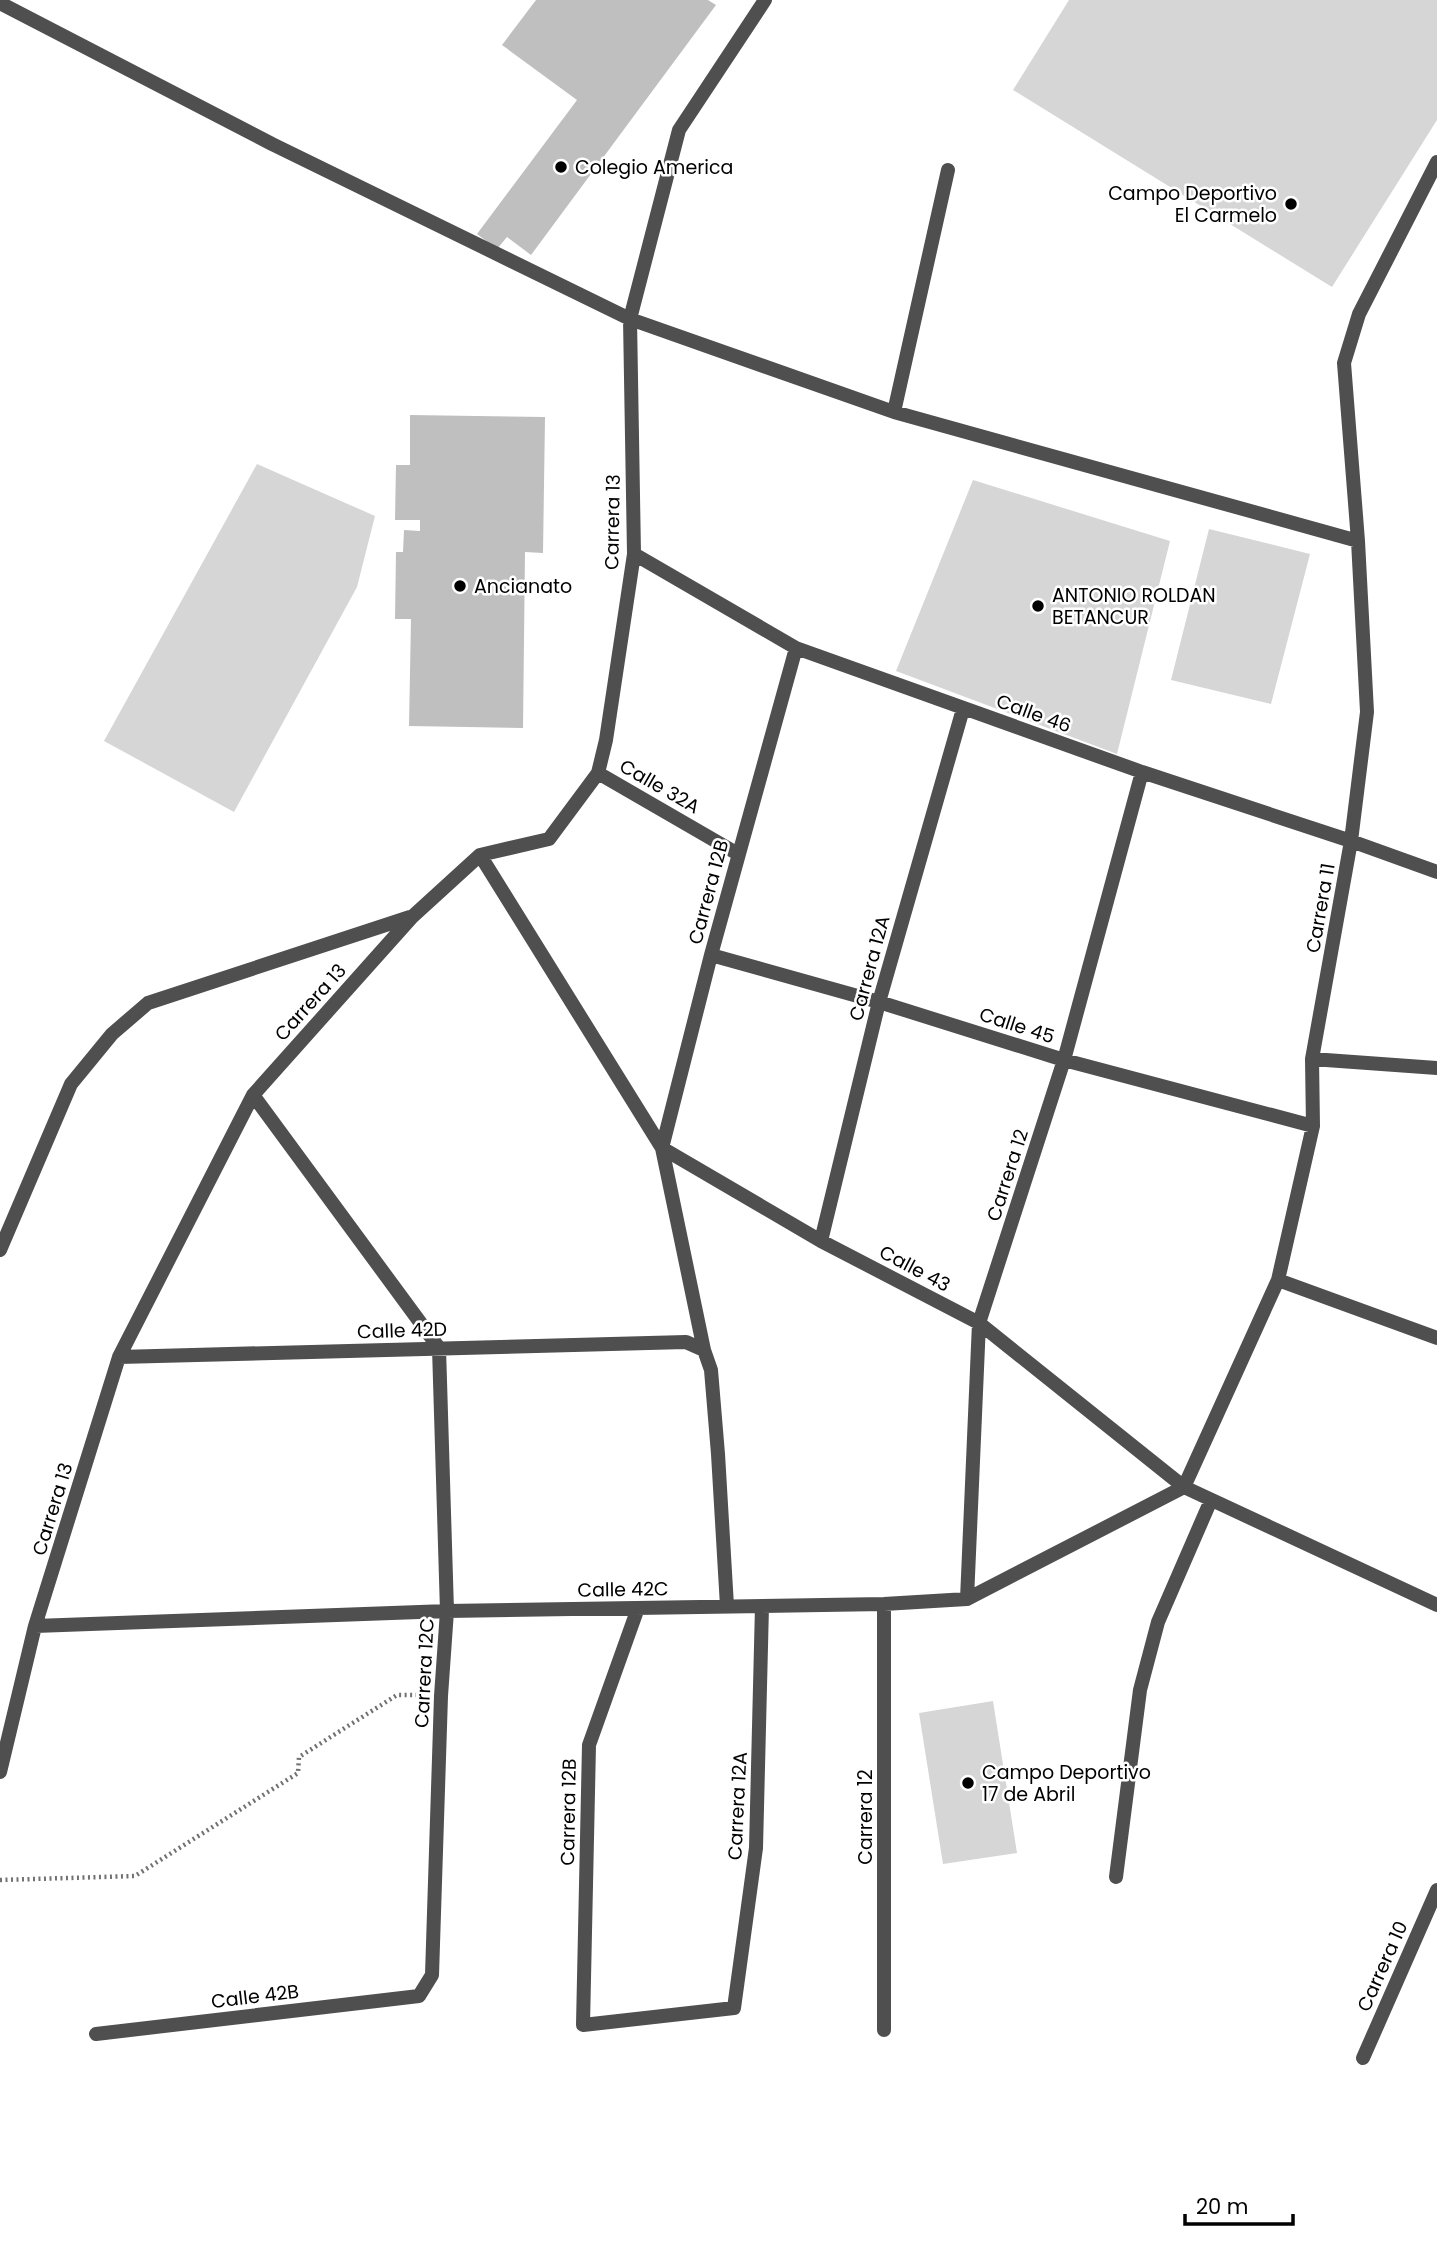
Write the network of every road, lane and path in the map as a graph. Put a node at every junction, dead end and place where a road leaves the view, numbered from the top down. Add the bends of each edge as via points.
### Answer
1 (765, 0) edge
2 (0, 3) edge
3 (1437, 162) edge
4 (948, 170) dead end
5 (630, 319) junction
6 (894, 412) junction
7 (1358, 541) junction
8 (634, 554) junction
9 (796, 648) junction
10 (963, 709) junction
11 (1142, 772) junction
12 (598, 773) junction
13 (1351, 841) junction
14 (738, 854) junction
15 (480, 855) junction
16 (1437, 872) edge
17 (412, 917) junction
18 (711, 955) junction
19 (879, 1002) junction
20 (1312, 1059) junction
21 (1064, 1060) junction
22 (1437, 1068) edge
23 (253, 1095) junction
24 (1313, 1126) junction
25 (662, 1148) junction
26 (821, 1241) junction
27 (0, 1250) edge
28 (1278, 1280) junction
29 (979, 1323) junction
30 (1437, 1338) edge
31 (439, 1348) junction
32 (704, 1350) junction
33 (119, 1357) junction
34 (1184, 1488) junction
35 (1211, 1500) junction
36 (967, 1599) junction
37 (884, 1604) junction
38 (1437, 1605) edge
39 (727, 1606) junction
40 (762, 1606) junction
41 (638, 1608) junction
42 (447, 1611) junction
43 (35, 1626) junction
44 (440, 1696) junction
45 (0, 1772) edge
46 (1116, 1877) dead end
47 (0, 1880) edge
48 (1437, 1890) edge
49 (419, 1996) joint
50 (734, 2008) joint
51 (884, 2030) dead end
52 (96, 2034) dead end
53 (1363, 2058) dead end

1 - 5 street, Carrera 13 via 679,130
2 - 5 street via 272,144
3 - 7 street, Carrera 11 via 1359,314 1344,363
4 - 6 street
5 - 6 street
5 - 8 street, Carrera 13
6 - 7 street
7 - 13 street, Carrera 11 via 1367,712
8 - 9 street, Calle 46
8 - 12 street, Carrera 13
9 - 10 street, Calle 46
9 - 14 street, Carrera 12B
10 - 11 street, Calle 46
10 - 19 street, Carrera 12A
11 - 13 street, Calle 46
11 - 21 street, Carrera 12
12 - 14 street, Calle 32A
12 - 15 street, Carrera 13 via 549,839
13 - 16 street, Calle 46
13 - 20 street, Carrera 11
14 - 18 street, Carrera 12B
15 - 17 street, Carrera 13
15 - 25 street, Calle 43
17 - 23 street, Carrera 13
17 - 27 street via 148,1003 112,1034 71,1084
18 - 19 street, Calle 45
18 - 25 street, Carrera 12B
19 - 21 street, Calle 45
19 - 26 street, Carrera 12A
20 - 22 street
20 - 24 street, Carrera 11
21 - 24 street, Calle 45
21 - 29 street, Carrera 12
23 - 31 street
23 - 33 street, Carrera 13
24 - 28 street, Carrera 11
25 - 26 street, Calle 43
25 - 32 street
26 - 29 street, Calle 43
28 - 30 street
28 - 34 street, Carrera 11
29 - 34 street, Calle 43
29 - 36 street, Carrera 12
31 - 32 street, Calle 42D via 686,1342
31 - 33 street, Calle 42D
31 - 42 street, Carrera 12C
32 - 39 street via 711,1370
33 - 43 street, Carrera 13
34 - 35 street, Calle 43
34 - 36 street, Calle 42C
35 - 38 street, Calle 43
35 - 46 street via 1158,1622 1140,1690
36 - 37 street, Calle 42C
37 - 40 street, Calle 42C
37 - 51 street, Carrera 12
39 - 40 street, Calle 42C
39 - 41 street, Calle 42C
40 - 50 street, Carrera 12A via 756,1848
41 - 42 street, Calle 42C
41 - 50 street, Carrera 12B via 589,1745 583,2025
42 - 43 street, Calle 42C
42 - 44 street, Carrera 12C
43 - 45 street, Carrera 13
44 - 47 path via 397,1695 299,1757 298,1773 135,1876
44 - 49 street, Carrera 12C via 432,1975
48 - 53 street, Carrera 10
49 - 52 street, Calle 42B

